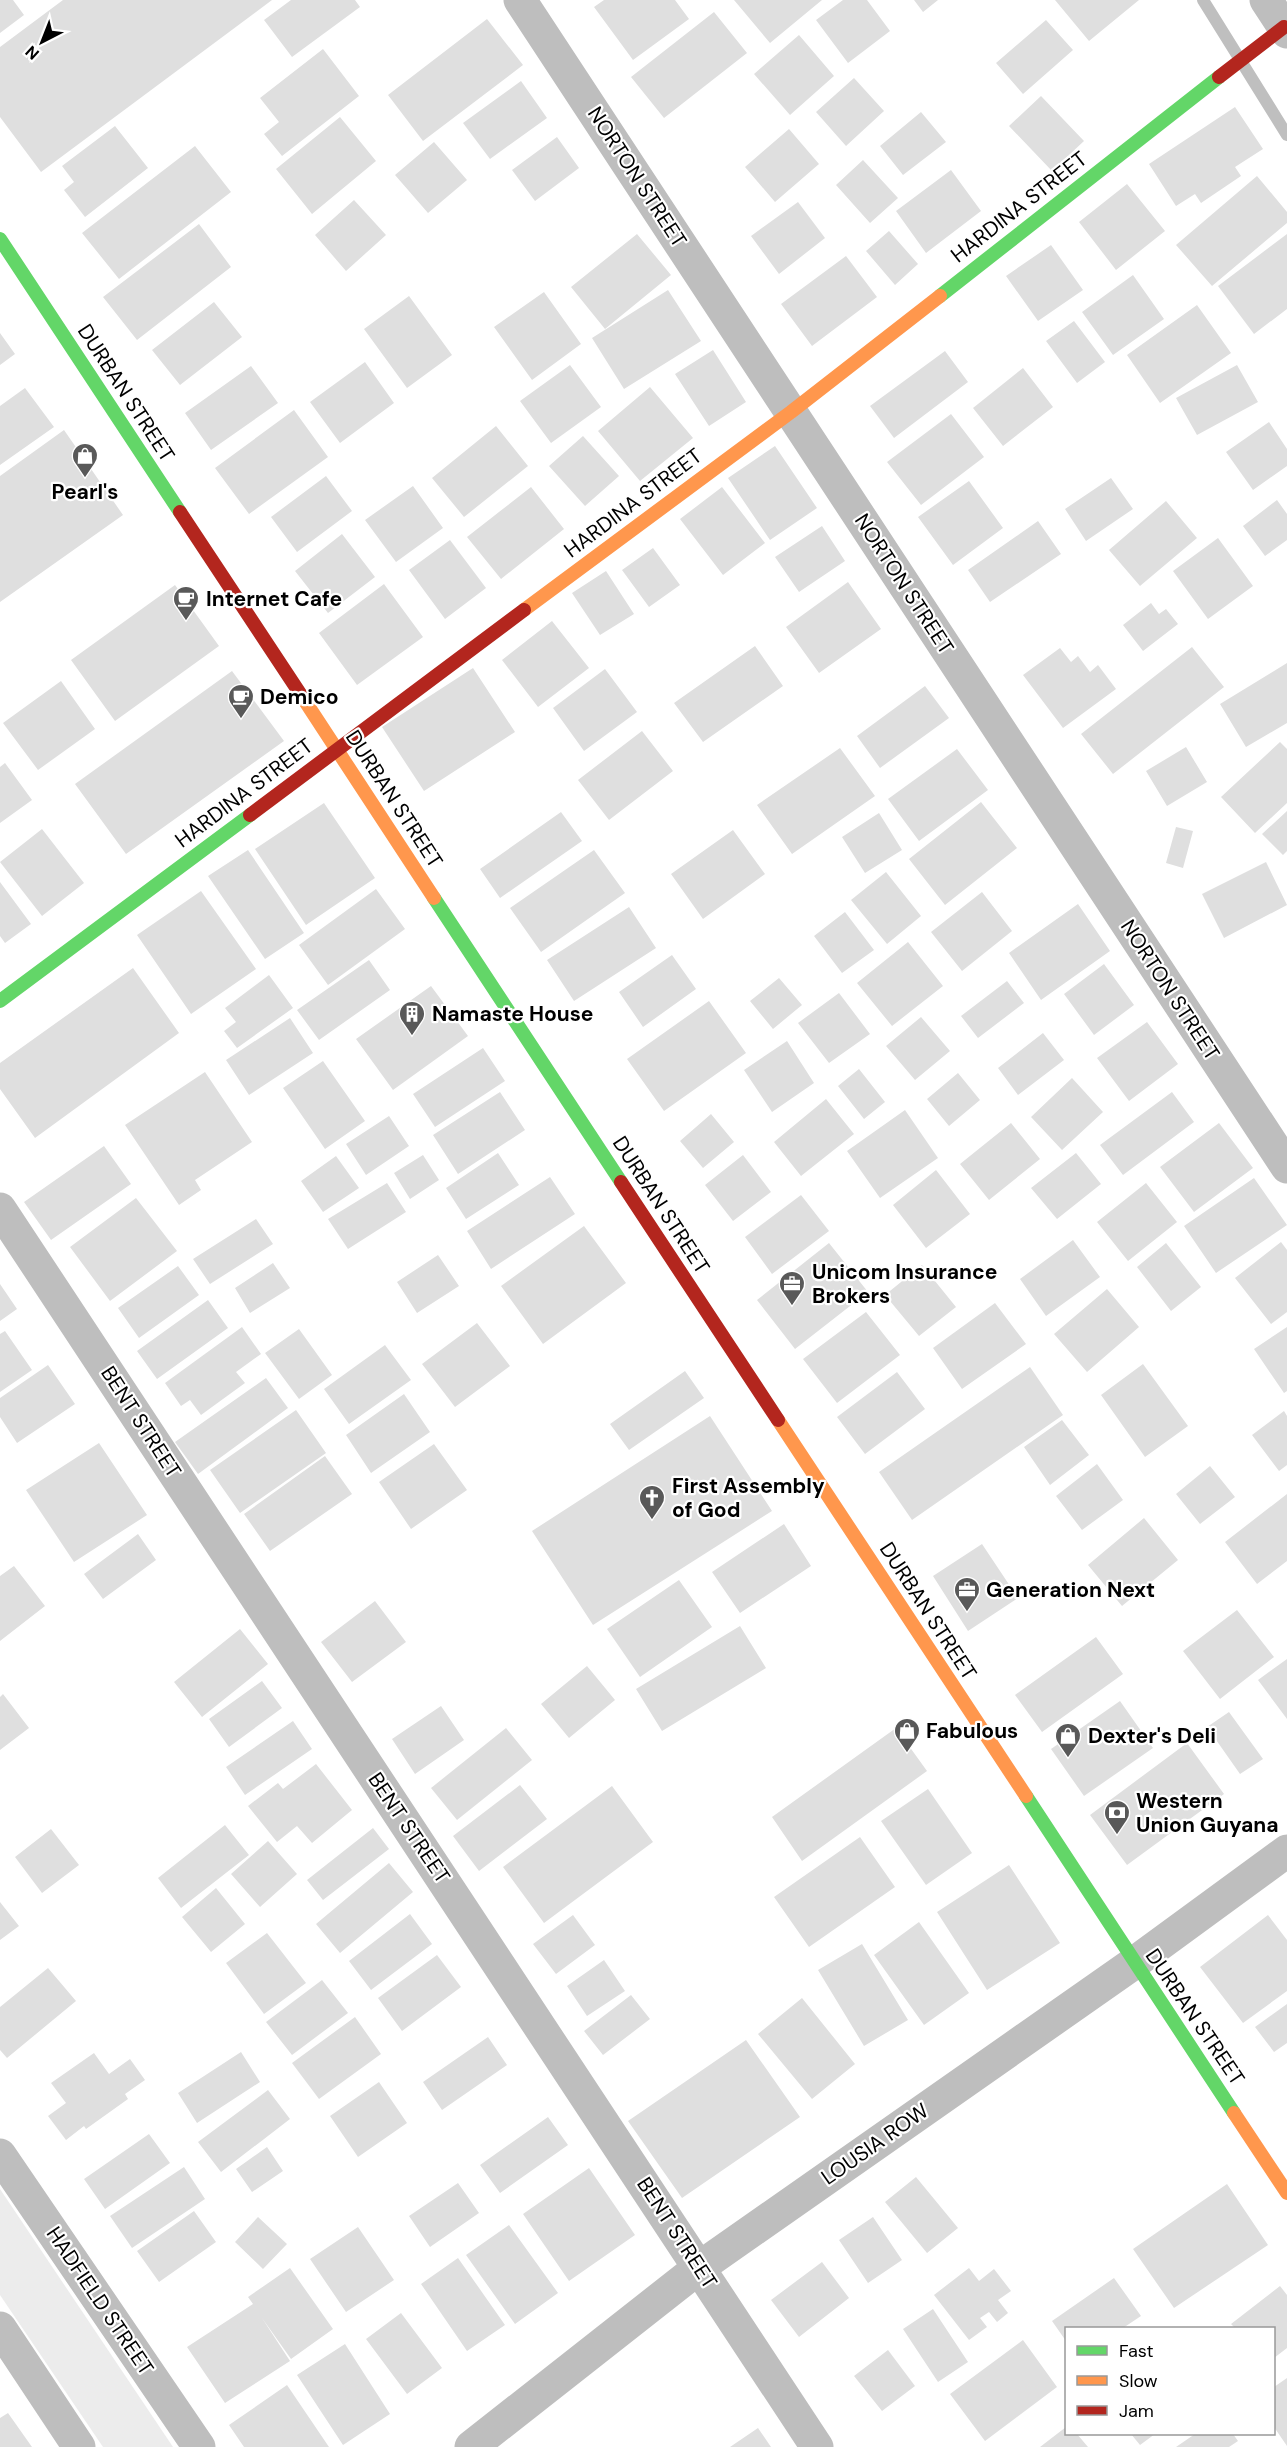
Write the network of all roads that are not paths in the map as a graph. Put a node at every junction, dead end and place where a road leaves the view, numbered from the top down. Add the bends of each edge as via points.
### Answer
1 (520, 0) edge
2 (1266, 0) edge
3 (1285, 29) edge
4 (0, 239) edge
5 (791, 412) junction
6 (337, 750) junction
7 (0, 1001) edge
8 (1287, 1167) edge
9 (0, 1209) edge
10 (1287, 1851) edge
11 (1134, 1963) junction
12 (0, 2155) edge
13 (1287, 2193) edge
14 (700, 2267) junction
15 (0, 2328) edge
16 (80, 2447) edge
17 (199, 2447) edge
18 (471, 2447) edge
19 (817, 2447) edge

1 - 5 street, NORTON STREET
2 - 3 street
3 - 5 street, HARDINA STREET
4 - 6 street, DURBAN STREET
5 - 6 street, HARDINA STREET
5 - 8 street, NORTON STREET
6 - 7 street, HARDINA STREET
6 - 11 street, DURBAN STREET
9 - 14 street, BENT STREET
10 - 11 street, LOUSIA ROW
11 - 13 street, DURBAN STREET
11 - 14 street, LOUSIA ROW
12 - 17 street, HADFIELD STREET
14 - 18 street, LOUSIA ROW
14 - 19 street, BENT STREET
15 - 16 street

